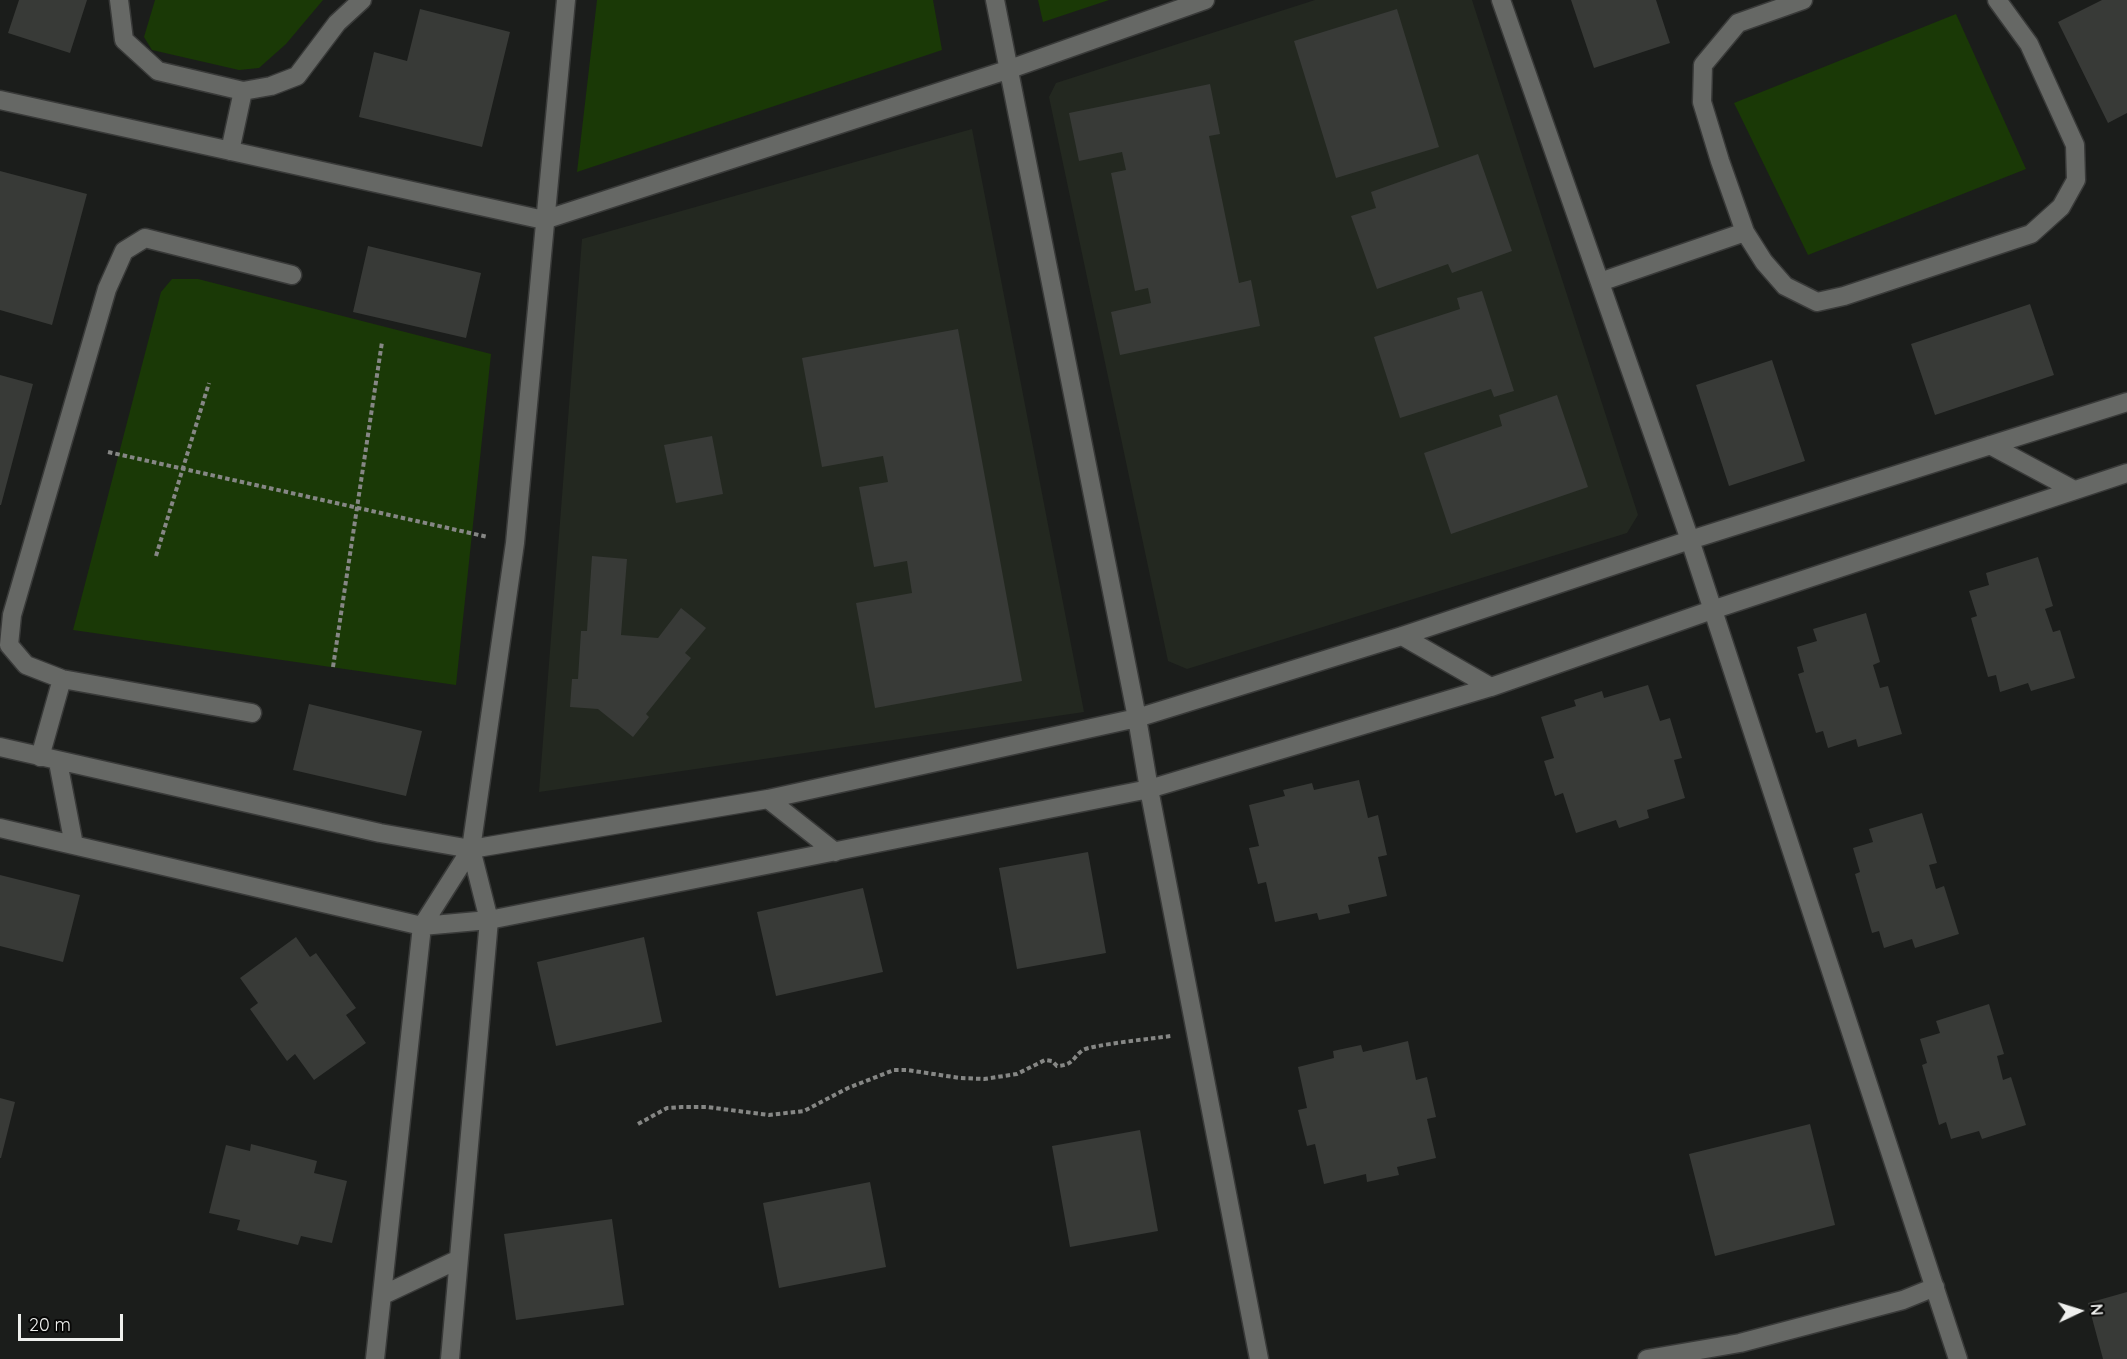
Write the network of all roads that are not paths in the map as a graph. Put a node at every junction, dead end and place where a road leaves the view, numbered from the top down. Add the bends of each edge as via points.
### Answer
1 (119, 0) edge
2 (362, 0) edge
3 (566, 0) edge
4 (995, 0) edge
5 (1205, 0) edge
6 (1500, 0) edge
7 (1803, 0) edge
8 (1997, 0) edge
9 (1010, 69) junction
10 (243, 91) junction
11 (0, 100) edge
12 (230, 151) junction
13 (544, 220) junction
14 (1745, 232) junction
15 (291, 275) dead end
16 (1600, 282) junction
17 (2127, 402) edge
18 (1990, 445) junction
19 (2127, 473) edge
20 (2074, 490) junction
21 (1690, 540) junction
22 (1712, 610) junction
23 (1402, 636) junction
24 (62, 679) junction
25 (1491, 687) junction
26 (252, 713) dead end
27 (1137, 718) junction
28 (0, 747) edge
29 (40, 757) junction
30 (58, 762) junction
31 (1149, 789) junction
32 (768, 799) junction
33 (0, 828) edge
34 (74, 845) junction
35 (471, 849) junction
36 (835, 852) junction
37 (489, 920) junction
38 (422, 926) junction
39 (457, 1260) junction
40 (1935, 1287) junction
41 (383, 1295) junction
42 (375, 1359) edge
43 (450, 1359) edge
44 (1259, 1359) edge
45 (1647, 1359) edge
46 (1958, 1359) edge

1 - 10 street via 124,40 158,71
2 - 10 street via 337,23 297,76
3 - 13 street
4 - 9 street
5 - 9 street
6 - 16 street
7 - 14 street via 1738,23 1703,65 1702,102
8 - 14 street via 2029,44 2075,145 2076,180 2061,207 2031,234 1818,302 1785,286
9 - 13 street
9 - 27 street
10 - 12 street
11 - 12 street
12 - 13 street
13 - 35 street via 515,543
14 - 16 street
15 - 24 street via 145,238 124,251 106,289 12,615 9,645 26,665
16 - 21 street
17 - 18 street
18 - 20 street
18 - 21 street
19 - 20 street
20 - 22 street
21 - 22 street
21 - 23 street
22 - 25 street
22 - 40 street
23 - 25 street
23 - 27 street
24 - 26 street
24 - 29 street
25 - 31 street
27 - 31 street
27 - 32 street
28 - 29 street
29 - 30 street
30 - 34 street
30 - 35 street via 380,833
31 - 36 street
31 - 44 street
32 - 35 street
32 - 36 street
33 - 34 street
34 - 38 street
35 - 37 street
35 - 38 street
36 - 37 street
37 - 38 street
37 - 39 street
38 - 41 street
39 - 41 street
39 - 43 street
40 - 45 street via 1903,1300 1740,1343
40 - 46 street
41 - 42 street

